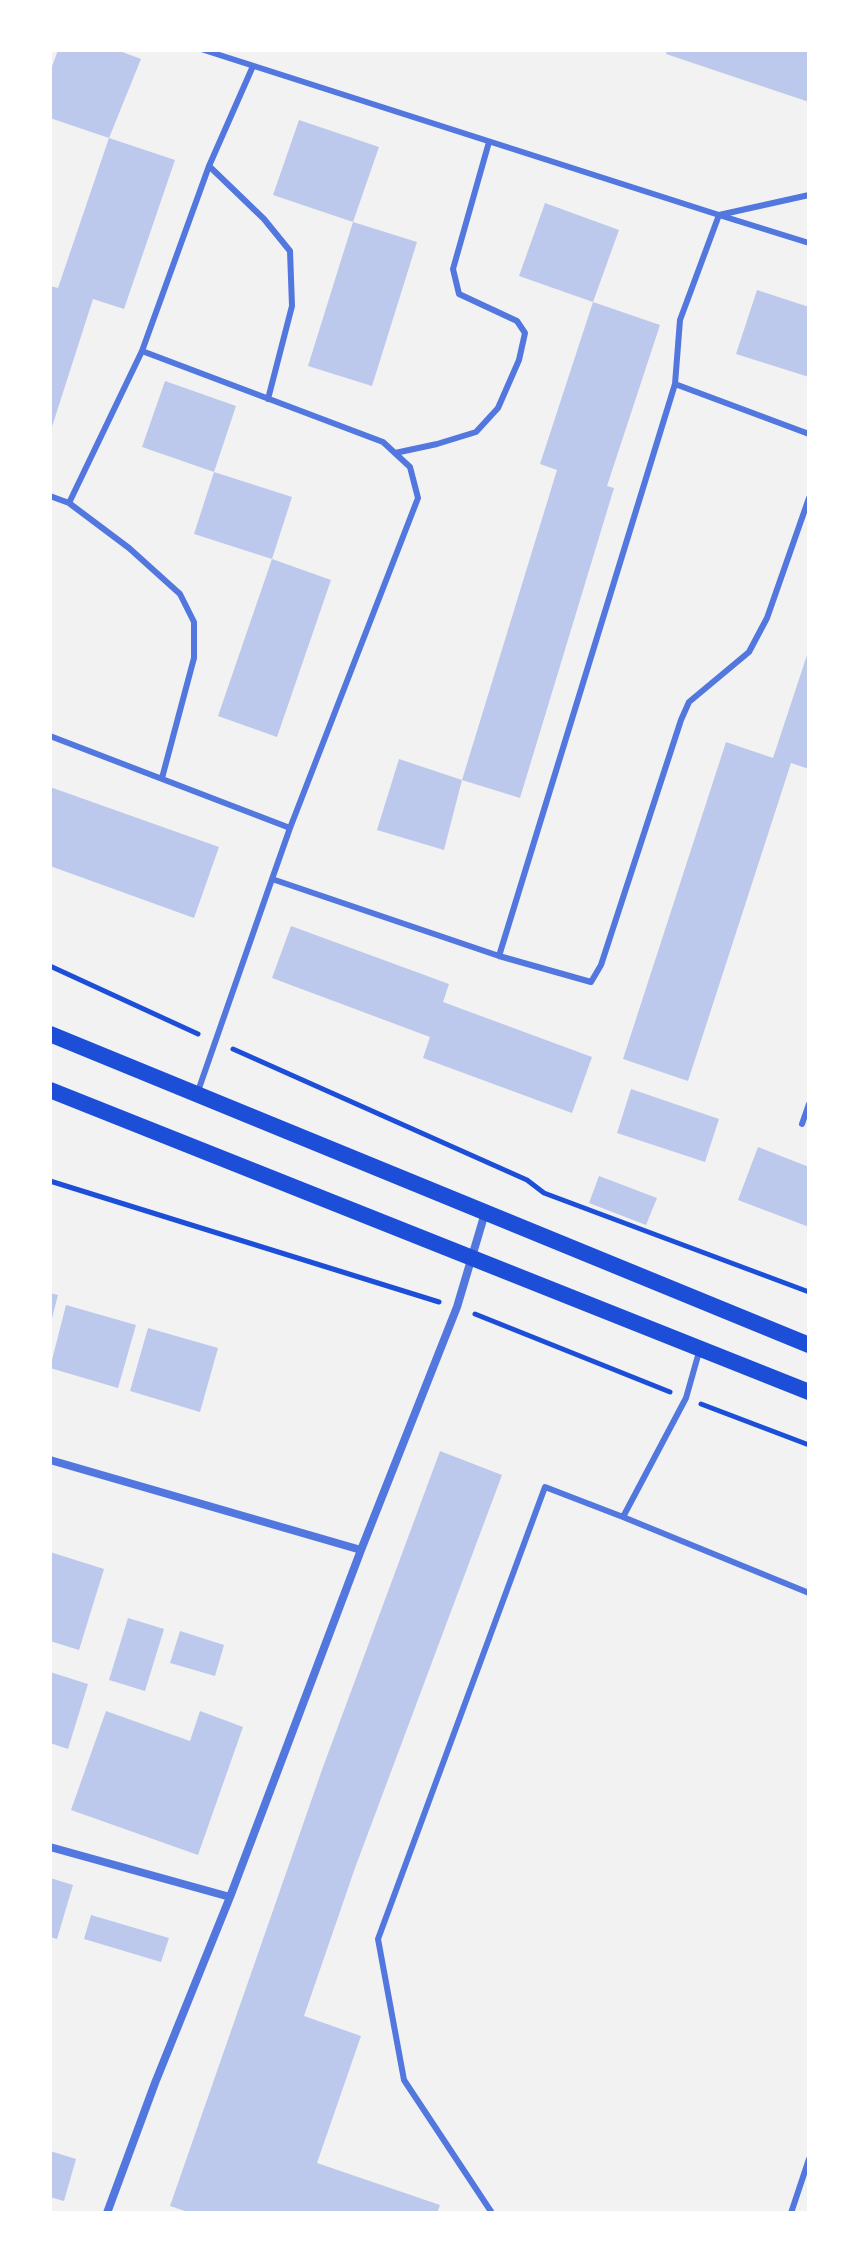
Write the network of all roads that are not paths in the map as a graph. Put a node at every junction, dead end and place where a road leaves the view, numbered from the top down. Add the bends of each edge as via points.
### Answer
1 (204, 50) edge
2 (253, 66) junction
3 (489, 142) junction
4 (209, 166) junction
5 (809, 195) edge
6 (719, 215) junction
7 (809, 243) edge
8 (142, 351) junction
9 (675, 384) junction
10 (268, 399) junction
11 (809, 434) edge
12 (395, 453) junction
13 (50, 496) edge
14 (809, 498) edge
15 (69, 503) junction
16 (50, 736) edge
17 (162, 778) junction
18 (290, 828) junction
19 (272, 879) junction
20 (499, 956) junction
21 (50, 1034) edge
22 (50, 1090) edge
23 (197, 1094) junction
24 (809, 1104) edge
25 (802, 1124) dead end
26 (485, 1212) junction
27 (471, 1258) junction
28 (809, 1345) edge
29 (700, 1349) junction
30 (809, 1392) edge
31 (50, 1460) edge
32 (623, 1517) junction
33 (361, 1550) junction
34 (809, 1593) edge
35 (50, 1847) edge
36 (230, 1897) junction
37 (809, 2159) edge
38 (107, 2213) edge
39 (492, 2213) edge
40 (791, 2213) edge

1 - 2 lane
2 - 3 lane
2 - 4 lane
3 - 6 lane
3 - 12 lane via 453,269 459,294 517,321 525,333 519,360 498,408 476,432
4 - 8 lane
4 - 10 lane via 290,251 292,306
5 - 6 lane
6 - 7 lane
6 - 9 lane via 680,320
8 - 10 lane
8 - 15 lane
9 - 11 lane
9 - 20 lane
10 - 12 lane via 383,442
12 - 18 lane via 410,467 418,498
13 - 15 lane
14 - 20 lane via 767,618 749,652 689,702 591,982
15 - 17 lane via 180,594 194,622 194,658
16 - 17 lane
17 - 18 lane
18 - 19 lane
19 - 20 lane
19 - 23 lane
21 - 23 main road
22 - 27 main road
23 - 26 main road
24 - 25 lane
26 - 27 street
26 - 28 main road
27 - 29 main road
27 - 33 street via 457,1307
29 - 30 main road
29 - 32 lane via 686,1398
31 - 33 street
32 - 34 lane
32 - 39 lane via 545,1487 378,1939 404,2080
33 - 36 street
35 - 36 street
36 - 38 street
37 - 40 lane

